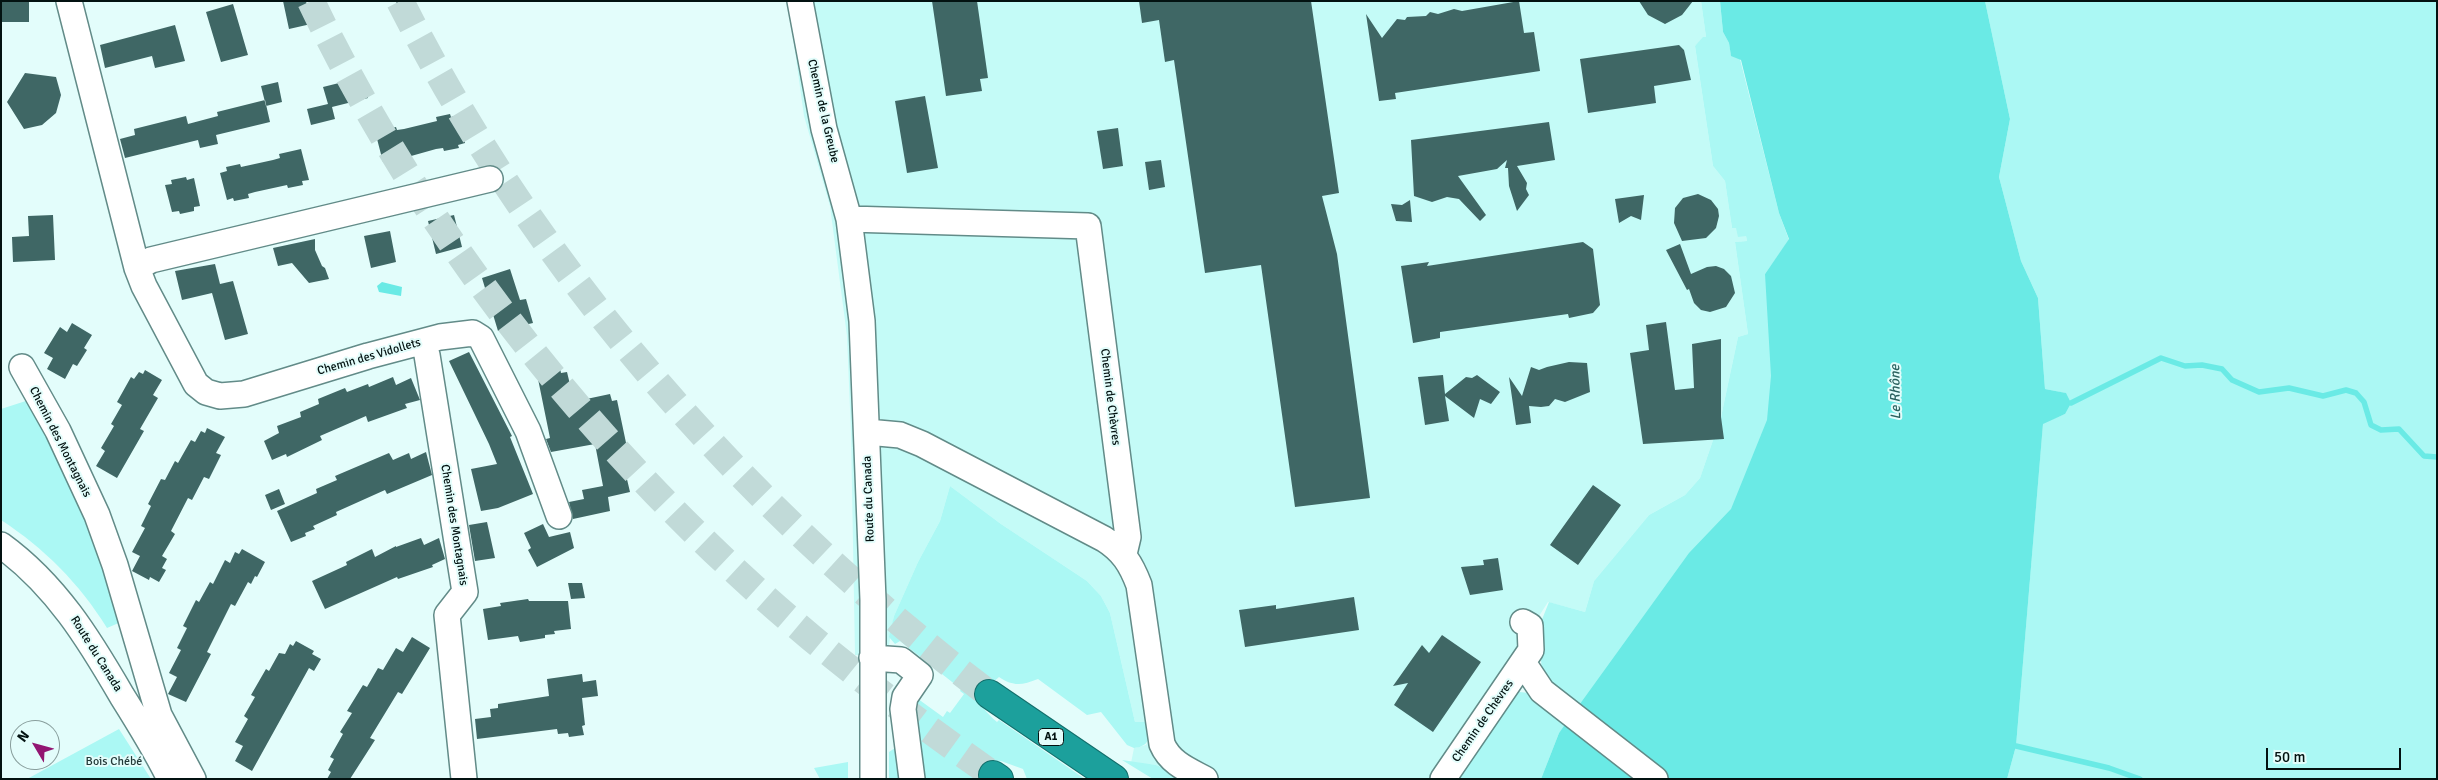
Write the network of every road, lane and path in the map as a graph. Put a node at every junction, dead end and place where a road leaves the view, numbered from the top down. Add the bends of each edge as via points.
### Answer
1 (69, 1) edge
2 (800, 1) edge
3 (490, 179) dead end
4 (849, 220) junction
5 (137, 268) junction
6 (427, 355) dead end
7 (22, 366) dead end
8 (867, 432) junction
9 (559, 516) dead end
10 (1, 545) edge
11 (1124, 554) junction
12 (1523, 622) dead end
13 (134, 632) junction
14 (95, 649) junction
15 (872, 658) junction
16 (1524, 664) junction
17 (989, 694) tunnel mouth
18 (170, 779) edge
19 (193, 779) edge
20 (464, 779) edge
21 (873, 779) edge
22 (912, 779) edge
23 (1114, 779) edge
24 (1205, 779) edge
25 (1443, 779) edge
26 (1655, 779) edge

1 - 5 street, Chemin des Vidollets
2 - 4 street, Chemin de la Greube via 824,129
3 - 5 street via 150,260
4 - 8 street, Route du Canada via 862,321
4 - 11 street, Chemin de Chèvres via 1088,226 1128,537
5 - 9 street, Chemin des Vidollets via 196,384 206,392 220,396 255,391 440,337 467,332 478,335 528,431
6 - 20 street, Chemin des Montagnais via 465,592 447,615
7 - 13 street, Chemin des Montagnais via 98,515
8 - 11 street via 900,435 922,444 1104,539
8 - 15 street, Route du Canada
10 - 14 street, Route du Canada via 56,594
11 - 24 street via 1139,585 1162,744 1175,762
12 - 16 street, Chemin de Chèvres via 1530,626 1531,650
13 - 14 street
13 - 19 street, Chemin des Montagnais via 159,715
14 - 18 street, Route du Canada
15 - 21 street, Route du Canada
15 - 22 street via 901,660 920,675 905,697 902,709
16 - 25 street, Chemin de Chèvres
16 - 26 street, Chemin de Chèvres via 1539,688
17 - 23 highway, A1

